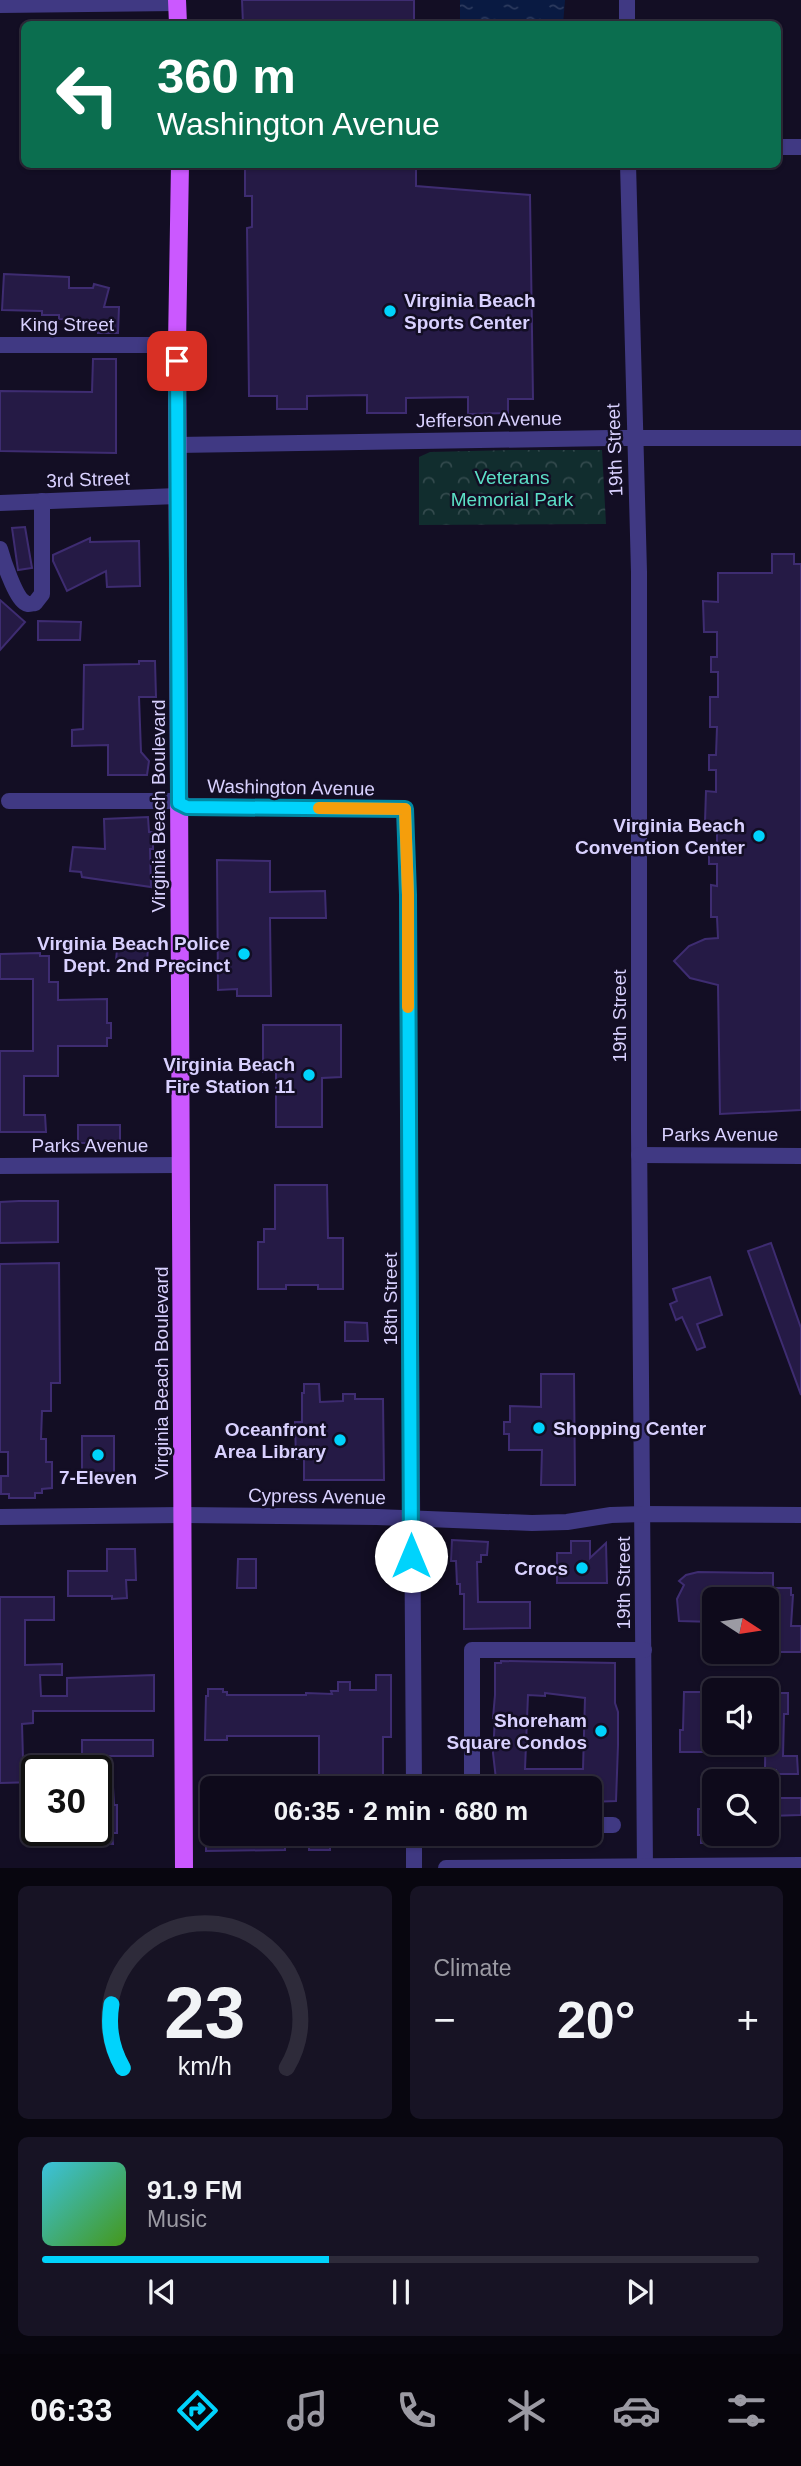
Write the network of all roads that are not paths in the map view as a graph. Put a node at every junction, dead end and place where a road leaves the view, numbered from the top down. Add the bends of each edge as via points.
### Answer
1 (627, 0) edge
2 (177, 2) edge
3 (0, 5) edge
4 (178, 21) edge
5 (627, 21) edge
6 (781, 147) edge
7 (801, 147) edge
8 (180, 168) edge
9 (628, 168) edge
10 (0, 345) edge
11 (177, 345) junction
12 (635, 437) junction
13 (801, 438) edge
14 (177, 445) junction
15 (177, 496) junction
16 (42, 501) junction
17 (0, 503) edge
18 (0, 549) edge
19 (9, 802) dead end
20 (179, 803) junction
21 (405, 809) joint
22 (639, 1155) junction
23 (801, 1156) edge
24 (181, 1165) junction
25 (0, 1166) edge
26 (644, 1514) junction
27 (183, 1515) junction
28 (801, 1515) edge
29 (0, 1517) edge
30 (411, 1519) junction
31 (644, 1650) junction
32 (414, 1776) edge
33 (472, 1776) edge
34 (602, 1825) edge
35 (613, 1825) dead end
36 (414, 1846) edge
37 (801, 1865) edge
38 (184, 1867) edge
39 (414, 1867) edge
40 (446, 1867) edge
41 (645, 1867) edge

1 - 5 street
2 - 3 street
2 - 4 main road
6 - 7 street
8 - 11 main road, Virginia Beach Boulevard
9 - 12 street, 19th Street
10 - 11 street, King Street
11 - 14 main road, Virginia Beach Boulevard
12 - 13 street, Jefferson Avenue
12 - 14 street, Jefferson Avenue
12 - 22 street, 19th Street
14 - 15 main road, Virginia Beach Boulevard
15 - 16 street, 3rd Street
15 - 20 main road, Virginia Beach Boulevard
16 - 17 street, 3rd Street
16 - 18 street via 42,594 35,603 20,600
19 - 20 street, Washington Avenue
20 - 21 street, Washington Avenue via 187,807
20 - 24 main road, Virginia Beach Boulevard
21 - 30 street, 18th Street
22 - 23 street, Parks Avenue
22 - 26 street, 19th Street
24 - 25 street, Parks Avenue
24 - 27 main road, Virginia Beach Boulevard
26 - 28 street, Cypress Avenue
26 - 30 street, Cypress Avenue via 532,1523
26 - 31 street, 19th Street
27 - 29 street, Cypress Avenue
27 - 30 street, Cypress Avenue
27 - 38 main road, Virginia Beach Boulevard
30 - 32 street, 18th Street
31 - 33 street via 472,1650
31 - 41 street, 19th Street
34 - 35 street
36 - 39 street
37 - 41 street
40 - 41 street

